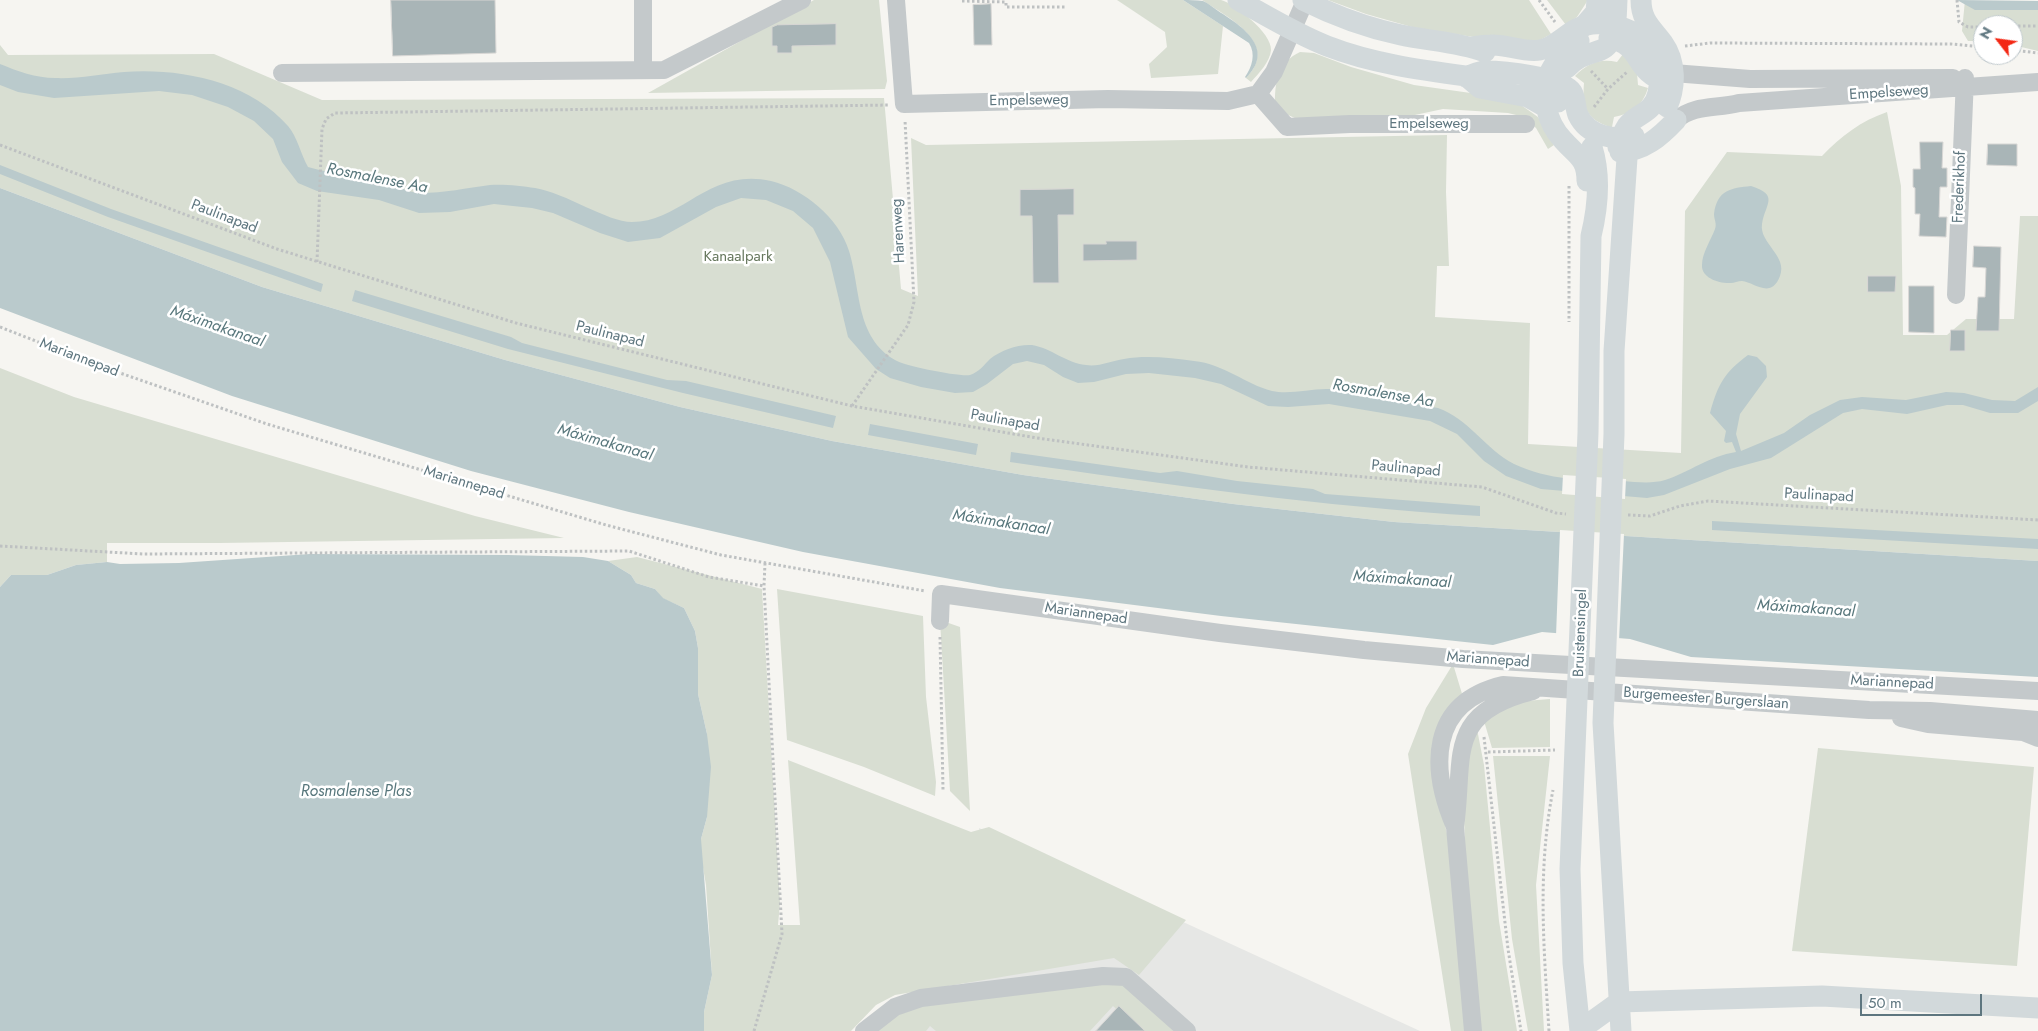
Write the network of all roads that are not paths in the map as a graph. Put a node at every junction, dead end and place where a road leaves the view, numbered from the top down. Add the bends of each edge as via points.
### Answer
1 (643, 0) edge
2 (802, 0) edge
3 (896, 0) edge
4 (1238, 0) edge
5 (1597, 0) edge
6 (1608, 0) edge
7 (1617, 0) edge
8 (1631, 0) edge
9 (1641, 0) edge
10 (1304, 1) edge
11 (1602, 30) junction
12 (1294, 31) junction
13 (1645, 32) junction
14 (1551, 54) junction
15 (1669, 68) junction
16 (643, 70) junction
17 (282, 73) dead end
18 (1466, 76) junction
19 (2038, 80) edge
20 (1964, 83) junction
21 (1552, 93) junction
22 (1258, 94) junction
23 (1672, 112) junction
24 (1526, 124) dead end
25 (1629, 145) junction
26 (1592, 147) junction
27 (1592, 236) junction
28 (1956, 295) dead end
29 (940, 621) road end
30 (2038, 691) edge
31 (1869, 710) junction
32 (2038, 720) edge
33 (2038, 738) edge
34 (1619, 1002) junction
35 (2038, 1008) edge
36 (864, 1031) edge
37 (1187, 1031) edge
38 (1473, 1031) edge
39 (1581, 1031) edge
40 (1621, 1031) edge

1 - 16 street
2 - 16 street via 664,70
3 - 22 street, Empelseweg via 904,104 1108,99 1228,101
4 - 12 main road
5 - 11 main road via 1596,12
6 - 11 main road
7 - 11 main road
8 - 13 main road via 1632,24
9 - 13 main road
10 - 12 street
10 - 14 main road via 1400,35 1472,47 1492,45
11 - 13 main road
11 - 14 main road
11 - 15 main road via 1632,49 1646,72
11 - 21 main road via 1605,47 1585,53 1572,62
12 - 18 main road via 1328,46 1396,66
12 - 22 street via 1274,72
13 - 15 main road via 1665,45
14 - 21 main road
15 - 20 street, Empelseweg via 1734,87 1750,79
15 - 23 main road
15 - 25 main road via 1647,112 1626,127
16 - 17 street
18 - 21 main road via 1483,71
18 - 21 main road via 1480,88 1528,97
19 - 20 street, Empelseweg
20 - 23 street, Empelseweg via 1739,103 1688,98
20 - 28 street, Frederikhof
21 - 25 main road via 1573,93 1577,113 1586,125 1600,135
21 - 26 main road via 1570,128
21 - 27 main road, Bruistensingel via 1555,130 1587,169 1587,210
22 - 24 street, Empelseweg via 1286,127
23 - 25 main road via 1664,134
25 - 26 main road
25 - 34 main road, Bruistensingel via 1614,228 1621,241 1614,351 1603,723
26 - 27 main road, Bruistensingel via 1598,166
27 - 39 main road, Bruistensingel via 1570,909
29 - 30 street, Mariannepad via 941,594 1220,633 1463,659
31 - 32 street via 1930,711
31 - 33 street via 1928,724 2023,732
31 - 38 street, Burgemeester Burgerslaan via 1512,684 1493,688 1470,699 1452,717 1442,738 1438,761 1446,805 1456,827
34 - 35 main road via 1822,996
34 - 39 main road, Bruistensingel
34 - 40 main road, Bruistensingel
36 - 37 street via 895,1008 920,998 1109,976 1126,977

